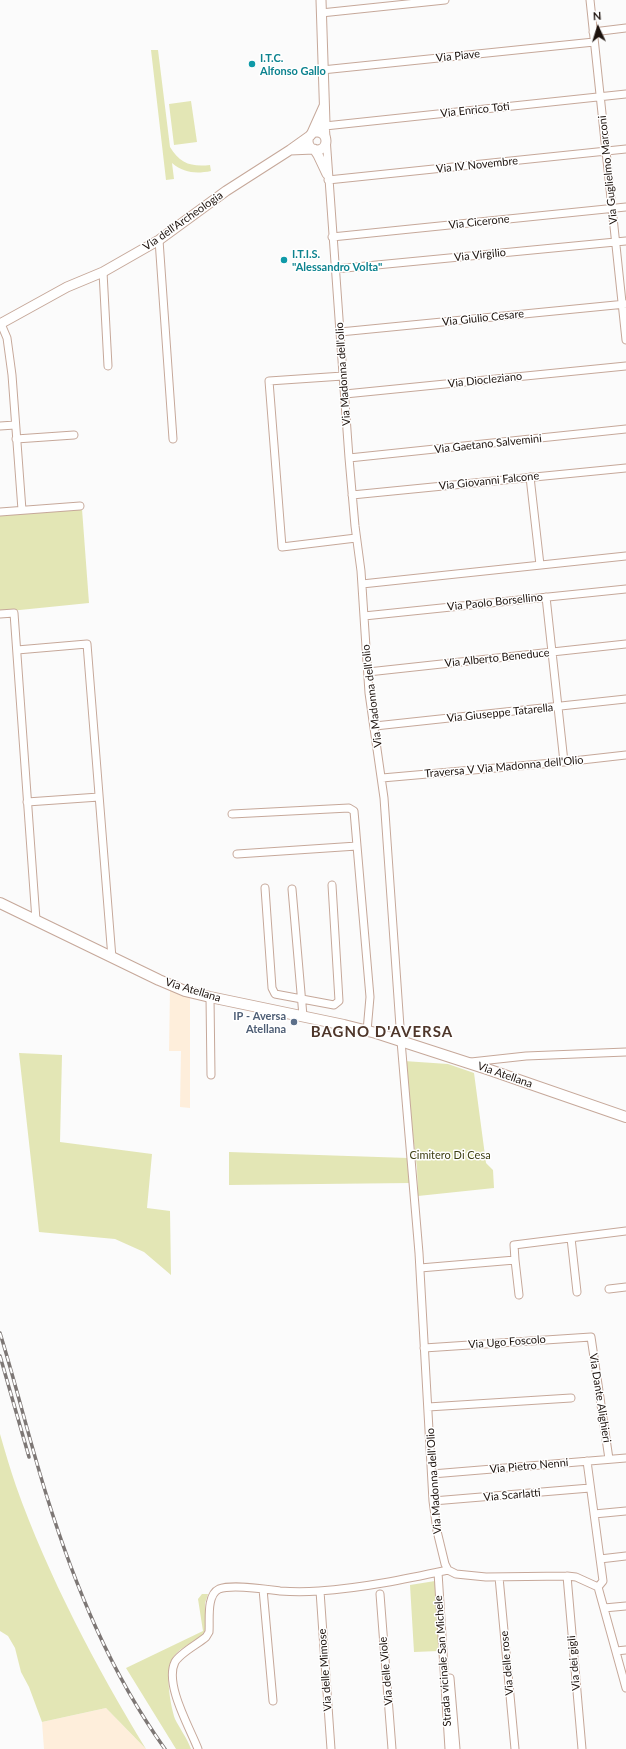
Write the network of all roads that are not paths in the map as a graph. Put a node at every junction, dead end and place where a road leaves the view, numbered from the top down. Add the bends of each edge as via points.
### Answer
1 (322, 0) edge
2 (445, 0) edge
3 (590, 0) edge
4 (321, 13) junction
5 (626, 28) edge
6 (593, 32) junction
7 (594, 42) junction
8 (322, 70) junction
9 (626, 94) edge
10 (600, 97) junction
11 (324, 106) junction
12 (320, 129) junction
13 (326, 140) junction
14 (314, 149) junction
15 (626, 149) edge
16 (290, 150) junction
17 (606, 151) junction
18 (328, 177) junction
19 (626, 207) edge
20 (612, 209) junction
21 (332, 237) junction
22 (159, 240) junction
23 (626, 241) edge
24 (616, 242) junction
25 (335, 270) junction
26 (103, 272) junction
27 (624, 304) edge
28 (0, 324) edge
29 (340, 332) junction
30 (626, 340) edge
31 (108, 366) dead end
32 (626, 366) edge
33 (343, 376) junction
34 (345, 394) junction
35 (15, 425) junction
36 (0, 426) edge
37 (626, 429) edge
38 (74, 435) dead end
39 (16, 439) junction
40 (173, 439) dead end
41 (350, 458) junction
42 (626, 468) edge
43 (530, 477) junction
44 (352, 495) junction
45 (80, 506) dead end
46 (22, 510) junction
47 (0, 512) edge
48 (356, 538) junction
49 (626, 556) edge
50 (540, 565) junction
51 (362, 584) junction
52 (626, 588) edge
53 (546, 597) junction
54 (0, 614) edge
55 (364, 616) junction
56 (626, 644) edge
57 (17, 650) junction
58 (551, 652) junction
59 (368, 672) junction
60 (626, 700) edge
61 (557, 707) junction
62 (375, 726) junction
63 (626, 755) edge
64 (564, 762) junction
65 (382, 778) junction
66 (100, 797) junction
67 (28, 802) junction
68 (232, 814) dead end
69 (357, 846) junction
70 (237, 854) dead end
71 (332, 885) dead end
72 (265, 888) dead end
73 (292, 889) dead end
74 (0, 903) edge
75 (36, 920) junction
76 (112, 958) junction
77 (210, 997) junction
78 (301, 1000) junction
79 (302, 1016) junction
80 (367, 1031) junction
81 (401, 1042) junction
82 (626, 1052) edge
83 (467, 1063) junction
84 (211, 1075) dead end
85 (626, 1117) edge
86 (626, 1231) edge
87 (571, 1238) junction
88 (419, 1253) joint
89 (515, 1260) junction
90 (420, 1268) junction
91 (626, 1287) edge
92 (609, 1289) dead end
93 (577, 1292) dead end
94 (519, 1295) dead end
95 (591, 1336) joint
96 (424, 1348) junction
97 (572, 1398) dead end
98 (428, 1407) junction
99 (626, 1458) edge
100 (609, 1459) junction
101 (587, 1460) junction
102 (432, 1474) junction
103 (590, 1488) junction
104 (433, 1502) junction
105 (626, 1511) edge
106 (594, 1514) junction
107 (626, 1556) edge
108 (600, 1559) junction
109 (448, 1570) junction
110 (438, 1572) junction
111 (567, 1576) junction
112 (499, 1578) junction
113 (598, 1587) junction
114 (263, 1589) junction
115 (320, 1591) junction
116 (380, 1594) dead end
117 (626, 1606) edge
118 (604, 1608) junction
119 (626, 1650) edge
120 (616, 1651) junction
121 (450, 1678) dead end
122 (626, 1688) edge
123 (273, 1701) dead end
124 (198, 1749) edge
125 (331, 1749) edge
126 (392, 1749) edge
127 (449, 1749) edge
128 (456, 1749) edge
129 (515, 1749) edge
130 (582, 1749) edge

1 - 4 street
2 - 4 street
3 - 6 street, Via Guglielmo Marconi
4 - 8 street
5 - 6 street
6 - 7 street, Via Guglielmo Marconi
7 - 8 street, Via Piave
7 - 10 street, Via Guglielmo Marconi
8 - 11 street
9 - 10 street, Via Enrico Toti
10 - 12 street, Via Enrico Toti
10 - 17 street, Via Guglielmo Marconi
11 - 12 street
11 - 12 street
12 - 13 street
12 - 14 street via 308,142
12 - 16 street, Via dell'Archeologia
13 - 14 street via 323,148
13 - 18 street, Via Madonna dell'olio
14 - 16 street
14 - 18 street
15 - 17 street, Via IV Novembre
16 - 22 street, Via dell'Archeologia via 226,191
17 - 18 street, Via IV Novembre
17 - 20 street, Via Guglielmo Marconi
18 - 21 street, Via Madonna dell'olio
19 - 20 street, Via Cicerone
20 - 21 street, Via Cicerone
20 - 24 street, Via Guglielmo Marconi
21 - 25 street, Via Madonna dell'olio
22 - 26 street, Via dell'Archeologia
22 - 40 street
23 - 24 street, Via Virgilio
24 - 25 street, Via Virgilio
24 - 27 street, Via Guglielmo Marconi
25 - 29 street, Via Madonna dell'olio
26 - 28 street, Via dell'Archeologia via 67,287
26 - 31 street
27 - 29 street, Via Giulio Cesare
27 - 30 street, Via Guglielmo Marconi
28 - 35 street via 7,338 9,351
29 - 33 street, Via Madonna dell'olio
32 - 34 street, Via Diocleziano
33 - 34 street, Via Madonna dell'olio
33 - 48 street via 269,381 282,547
34 - 41 street, Via Madonna dell'olio
35 - 36 street
35 - 39 street
37 - 41 street, Via Gaetano Salvemini
38 - 39 street
39 - 46 street
41 - 44 street, Via Madonna dell'olio
42 - 43 street, Via Giovanni Falcone
43 - 44 street, Via Giovanni Falcone
43 - 50 street
44 - 48 street, Via Madonna dell'olio
45 - 46 street
46 - 47 street
48 - 51 street, Via Madonna dell'olio
49 - 50 street
50 - 51 street
51 - 55 street, Via Madonna dell'olio
52 - 53 street, Via Paolo Borsellino
53 - 55 street, Via Paolo Borsellino
53 - 58 street
54 - 57 street via 14,613
55 - 59 street, Via Madonna dell'olio
56 - 58 street, Via Alberto Beneduce
57 - 66 street via 88,644
57 - 67 street
58 - 59 street, Via Alberto Beneduce
58 - 61 street
59 - 62 street, Via Madonna dell'olio
60 - 61 street, Via Giuseppe Tatarella
61 - 62 street, Via Giuseppe Tatarella
61 - 64 street
62 - 65 street, Via Madonna dell'olio
63 - 64 street, Traversa V Via Madonna dell'Olio
64 - 65 street, Traversa V Via Madonna dell'Olio
65 - 81 street, Via Madonna dell'olio
66 - 67 street
66 - 76 street
67 - 75 street
68 - 69 street via 348,808 354,811
69 - 70 street
69 - 80 street via 370,997
71 - 78 street via 339,1001 334,1005
72 - 78 street via 272,988 275,994
73 - 78 street
74 - 75 main road, Via Atellana
75 - 76 main road, Via Atellana
76 - 77 main road, Via Atellana via 185,991
77 - 79 main road, Via Atellana
77 - 84 street
78 - 79 street
79 - 80 main road, Via Atellana
80 - 81 main road, Via Atellana
81 - 83 main road, Via Atellana
81 - 88 street, Via Madonna dell'olio
82 - 83 street via 526,1056
83 - 85 main road, Via Atellana
86 - 87 street
87 - 89 street via 514,1245
87 - 93 street
88 - 90 street, Via Madonna dell'Olio
89 - 90 street
89 - 94 street
90 - 96 street, Via Madonna dell'Olio
91 - 92 street
95 - 96 street, Via Ugo Foscolo
95 - 100 street, Via Dante Alighieri
96 - 98 street, Via Madonna dell'Olio
97 - 98 street
98 - 102 street, Via Madonna dell'Olio
99 - 100 street, Via Pietro Nenni
100 - 101 street, Via Pietro Nenni
101 - 102 street, Via Pietro Nenni
101 - 103 street
102 - 104 street, Via Madonna dell'Olio
103 - 104 street, Via Scarlatti
103 - 106 street
104 - 109 street, Via Madonna dell'Olio via 439,1544
105 - 106 street
106 - 108 street
107 - 108 street
108 - 113 street via 602,1581
109 - 110 street
109 - 112 street via 463,1575
110 - 115 street via 379,1584
110 - 127 street, Strada vicinale San Michele
111 - 112 street
111 - 113 street
111 - 130 street, Via dei gigli
112 - 129 street, Via delle rose
113 - 118 street
114 - 115 street
114 - 123 street
114 - 124 street via 220,1589 214,1593 211,1600 209,1632 176,1661 173,1669 179,1706
115 - 125 street, Via delle Mimose
116 - 126 street, Via delle Viole
117 - 118 street
118 - 120 street
119 - 120 street
120 - 122 street
121 - 128 street

